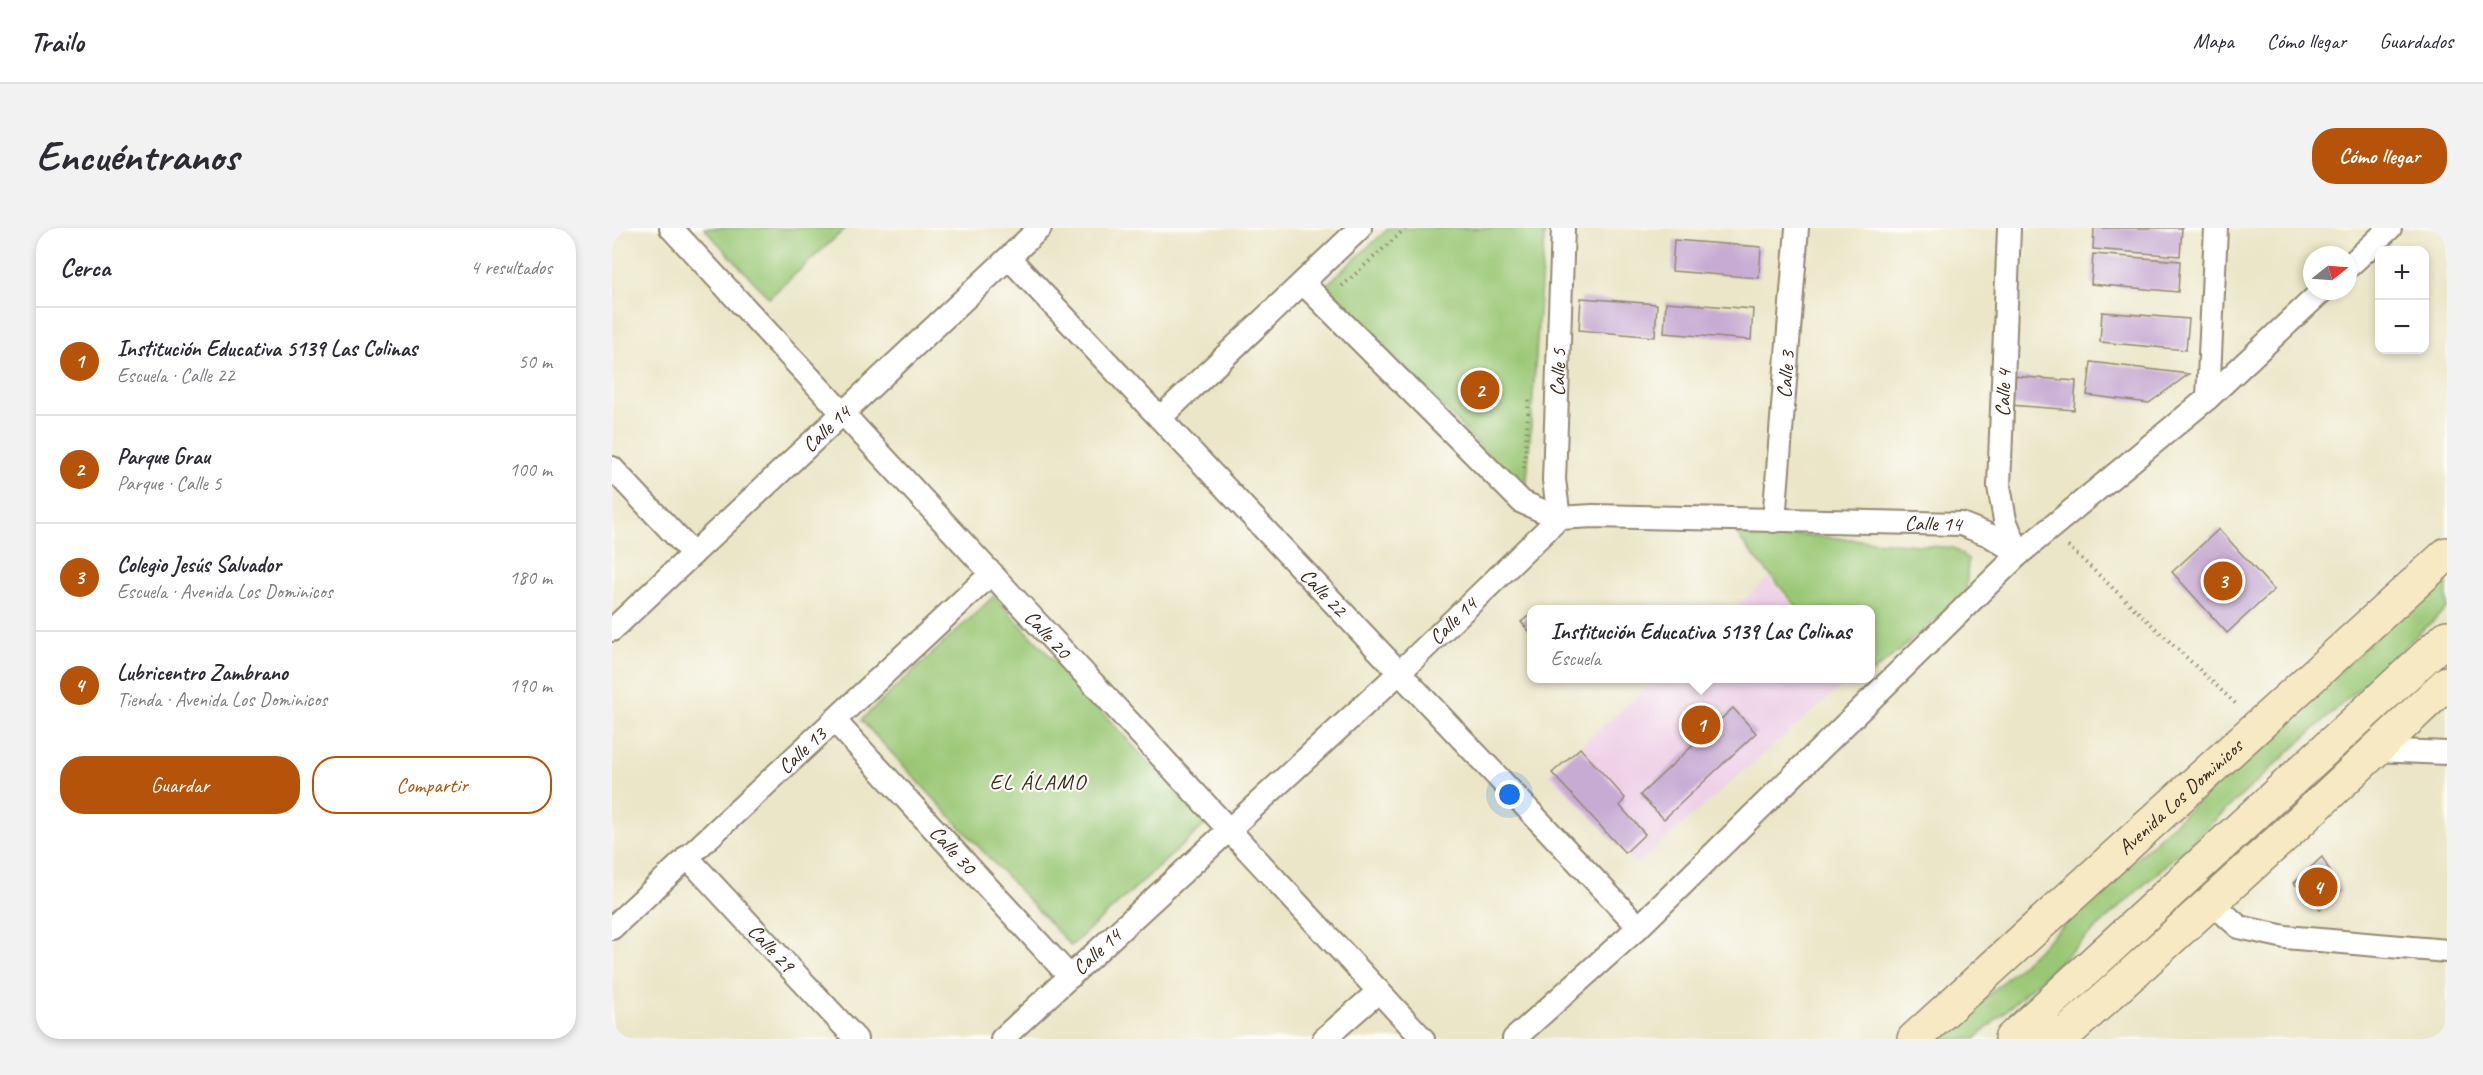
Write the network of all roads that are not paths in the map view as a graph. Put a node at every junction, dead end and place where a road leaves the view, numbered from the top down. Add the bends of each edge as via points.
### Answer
1 (671, 228) edge
2 (1040, 228) edge
3 (1360, 228) edge
4 (1563, 228) edge
5 (1797, 228) edge
6 (2009, 228) edge
7 (2216, 228) edge
8 (2390, 228) edge
9 (1008, 258) junction
10 (2357, 259) edge
11 (1303, 283) junction
12 (2312, 300) edge
13 (2208, 398) junction
14 (843, 413) junction
15 (1160, 418) junction
16 (612, 468) edge
17 (1559, 518) junction
18 (1774, 521) junction
19 (693, 554) junction
20 (2019, 554) junction
21 (2447, 554) edge
22 (992, 573) junction
23 (612, 630) edge
24 (2447, 637) edge
25 (1399, 673) junction
26 (2447, 683) edge
27 (834, 720) junction
28 (2374, 750) junction
29 (2447, 753) edge
30 (1230, 831) junction
31 (687, 857) junction
32 (2211, 902) junction
33 (1639, 927) junction
34 (612, 928) edge
35 (2447, 951) edge
36 (1070, 977) junction
37 (1379, 991) junction
38 (2061, 1037) edge
39 (856, 1039) edge
40 (1002, 1039) edge
41 (1324, 1039) edge
42 (1423, 1039) edge
43 (1514, 1039) edge
44 (1914, 1039) edge
45 (2011, 1039) edge

1 - 14 street, Calle 20
2 - 9 street, Calle 14
3 - 11 street
4 - 17 street, Calle 5 via 1554,480
5 - 18 street, Calle 3
6 - 20 street, Calle 4 via 1999,486 2005,520
7 - 13 street
8 - 10 street
9 - 14 street, Calle 14
9 - 15 street, Calle 22
11 - 15 street
11 - 17 street via 1522,502
12 - 13 street
13 - 20 street
14 - 19 street, Calle 14
14 - 22 street, Calle 20
15 - 25 street, Calle 22
16 - 19 street
17 - 18 street, Calle 14
17 - 25 street, Calle 14
18 - 20 street, Calle 14 via 1961,524 1989,535
19 - 23 street, Calle 14
20 - 33 street
21 - 44 main road, Avenida Los Dominicos
22 - 27 street, Calle 13
22 - 30 street, Calle 20
24 - 45 main road
25 - 30 street, Calle 14
25 - 33 street, Calle 22
26 - 28 main road
27 - 31 street, Calle 13
27 - 36 street, Calle 30
28 - 29 street
28 - 32 main road
30 - 36 street, Calle 14
30 - 37 street, Calle 20
31 - 34 street, Calle 13
31 - 39 street, Calle 29
32 - 35 street via 2239,927 2285,937
32 - 38 main road
33 - 43 street
36 - 40 street, Calle 14
37 - 41 street
37 - 42 street, Calle 20

